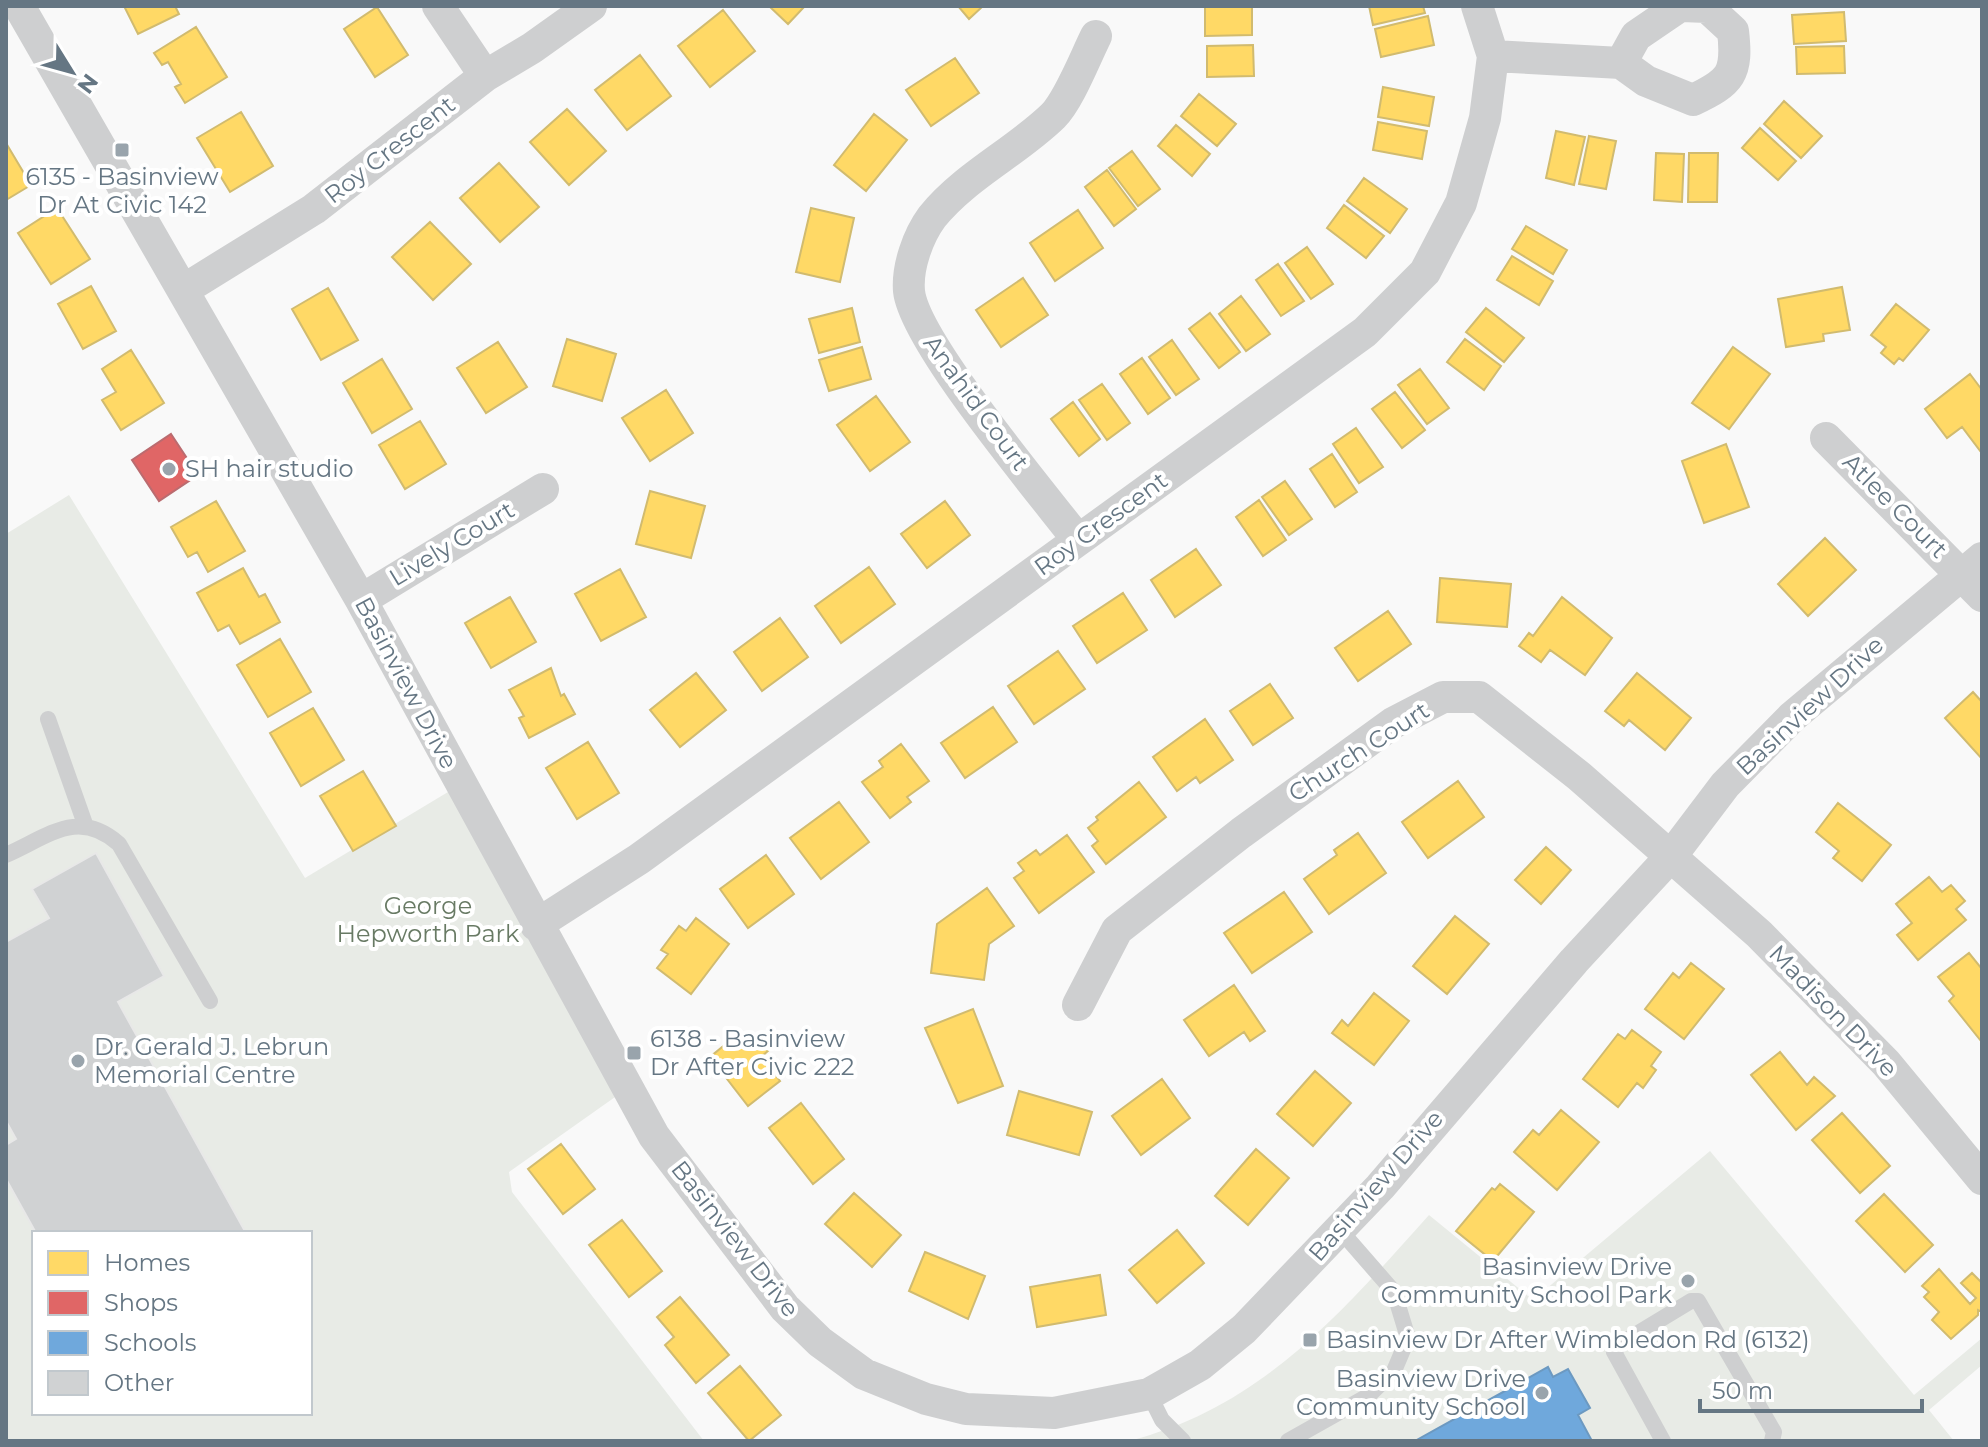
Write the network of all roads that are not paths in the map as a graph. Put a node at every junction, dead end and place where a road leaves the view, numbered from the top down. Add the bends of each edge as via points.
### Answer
1 (19, 6) edge
2 (438, 6) edge
3 (591, 6) edge
4 (1477, 6) edge
5 (1681, 6) edge
6 (1096, 36) dead end
7 (1493, 56) junction
8 (1621, 63) junction
9 (485, 76) junction
10 (185, 289) junction
11 (1826, 438) dead end
12 (543, 489) dead end
13 (1078, 540) junction
14 (1976, 576) edge
15 (361, 600) junction
16 (48, 719) dead end
17 (85, 824) junction
18 (6, 855) edge
19 (1672, 855) junction
20 (536, 925) junction
21 (210, 1001) dead end
22 (1078, 1005) dead end
23 (1982, 1179) edge
24 (1340, 1230) junction
25 (1149, 1394) junction
26 (1012, 1427) edge
27 (1183, 1441) edge
28 (1288, 1441) edge
29 (1663, 1441) edge
30 (1772, 1441) edge

1 - 10 street, Basinview Drive
2 - 9 street
3 - 9 street, Roy Crescent
4 - 7 street, Roy Crescent
5 - 8 street via 1636,36
5 - 8 street via 1707,7 1733,31 1736,61 1723,86 1693,100 1646,81
6 - 13 street, Anahid Court via 1055,114 932,218 912,258 909,291 916,319 940,357
7 - 8 street
7 - 13 street, Roy Crescent via 1485,118 1461,203 1425,272 1365,332
9 - 10 street, Roy Crescent via 314,209
10 - 15 street, Basinview Drive
11 - 14 street, Atlee Court
12 - 15 street, Lively Court
13 - 20 street, Roy Crescent via 639,859
14 - 19 street, Basinview Drive via 1863,653 1792,717 1725,785
15 - 20 street, Basinview Drive
16 - 17 lane
17 - 18 lane
17 - 21 lane via 102,829 119,844
19 - 22 street, Church Court via 1479,697 1443,697 1352,752 1117,930
19 - 23 street, Madison Drive via 1886,1063
19 - 24 street, Basinview Drive
20 - 26 street, Basinview Drive via 654,1136 785,1308 864,1374
24 - 25 street, Basinview Drive via 1244,1329 1200,1365
24 - 28 lane via 1394,1292 1408,1338 1394,1371 1368,1396
25 - 26 street, Basinview Drive
25 - 27 lane via 1162,1420
29 - 30 lane via 1614,1352 1691,1301 1698,1301 1774,1432

